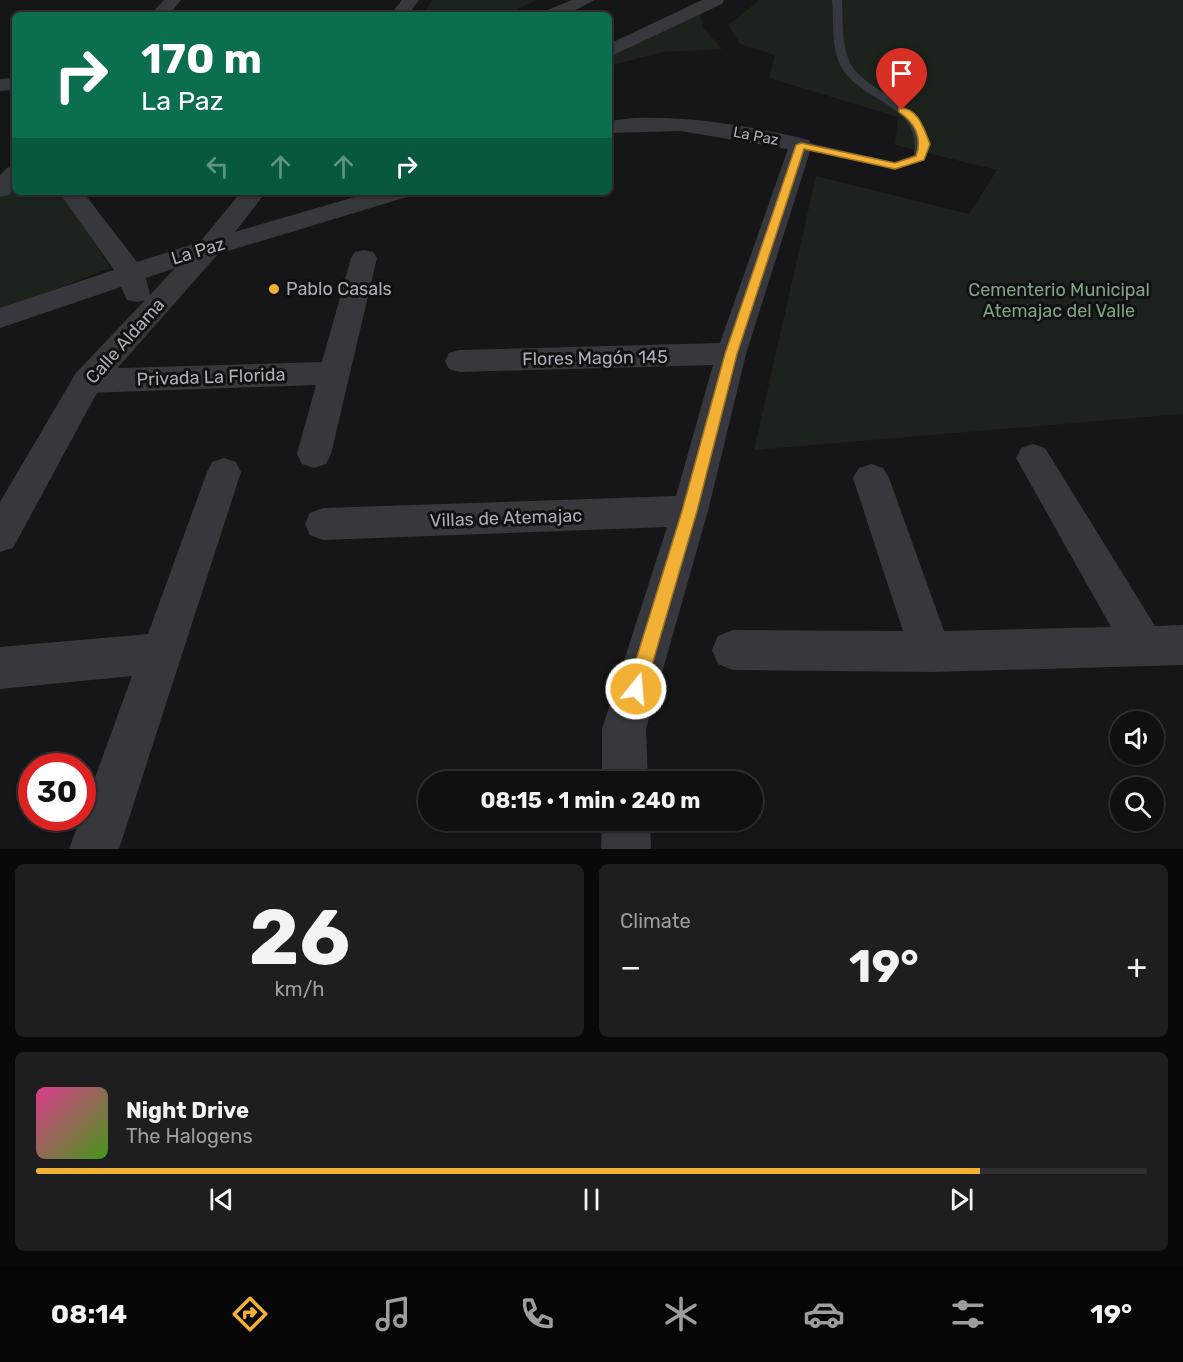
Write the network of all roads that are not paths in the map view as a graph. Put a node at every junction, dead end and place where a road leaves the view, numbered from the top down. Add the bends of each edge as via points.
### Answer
1 (411, 0) edge
2 (587, 0) edge
3 (716, 0) edge
4 (837, 0) edge
5 (401, 12) edge
6 (558, 12) edge
7 (612, 50) edge
8 (612, 128) edge
9 (801, 145) junction
10 (12, 176) edge
11 (0, 190) edge
12 (73, 195) edge
13 (252, 195) edge
14 (349, 195) edge
15 (389, 195) edge
16 (334, 213) junction
17 (209, 248) junction
18 (364, 258) dead end
19 (130, 273) junction
20 (145, 317) junction
21 (0, 318) edge
22 (731, 354) junction
23 (460, 361) dead end
24 (335, 373) junction
25 (87, 381) junction
26 (314, 454) dead end
27 (1033, 458) dead end
28 (224, 472) dead end
29 (871, 478) dead end
30 (690, 511) junction
31 (323, 524) dead end
32 (0, 536) edge
33 (1164, 646) edge
34 (733, 650) dead end
35 (931, 652) junction
36 (162, 653) junction
37 (0, 668) edge
38 (625, 771) edge
39 (626, 831) edge
40 (94, 849) edge
41 (626, 849) edge

1 - 5 street
2 - 6 street
3 - 7 street
4 - 9 lane, La Paz via 847,67 873,92 916,119 925,144 920,158 895,166
8 - 9 street, La Paz via 656,123 705,127
9 - 22 street
10 - 11 street
12 - 19 street
13 - 17 street, Calle Aldama
14 - 16 street
15 - 16 street, La Paz
16 - 17 street, La Paz
17 - 19 street, La Paz
17 - 20 street, Calle Aldama
18 - 24 street
19 - 20 street
19 - 21 street, La Paz
20 - 25 street, Calle Aldama
22 - 23 street, Flores Magón 145
22 - 30 street
24 - 25 street, Privada La Florida
24 - 26 street
25 - 32 street, Calle Aldama
27 - 33 street
28 - 36 street
29 - 35 street
30 - 31 street, Villas de Atemajac
30 - 38 street via 624,729
33 - 35 street
34 - 35 street
36 - 37 street
36 - 40 street
39 - 41 street

